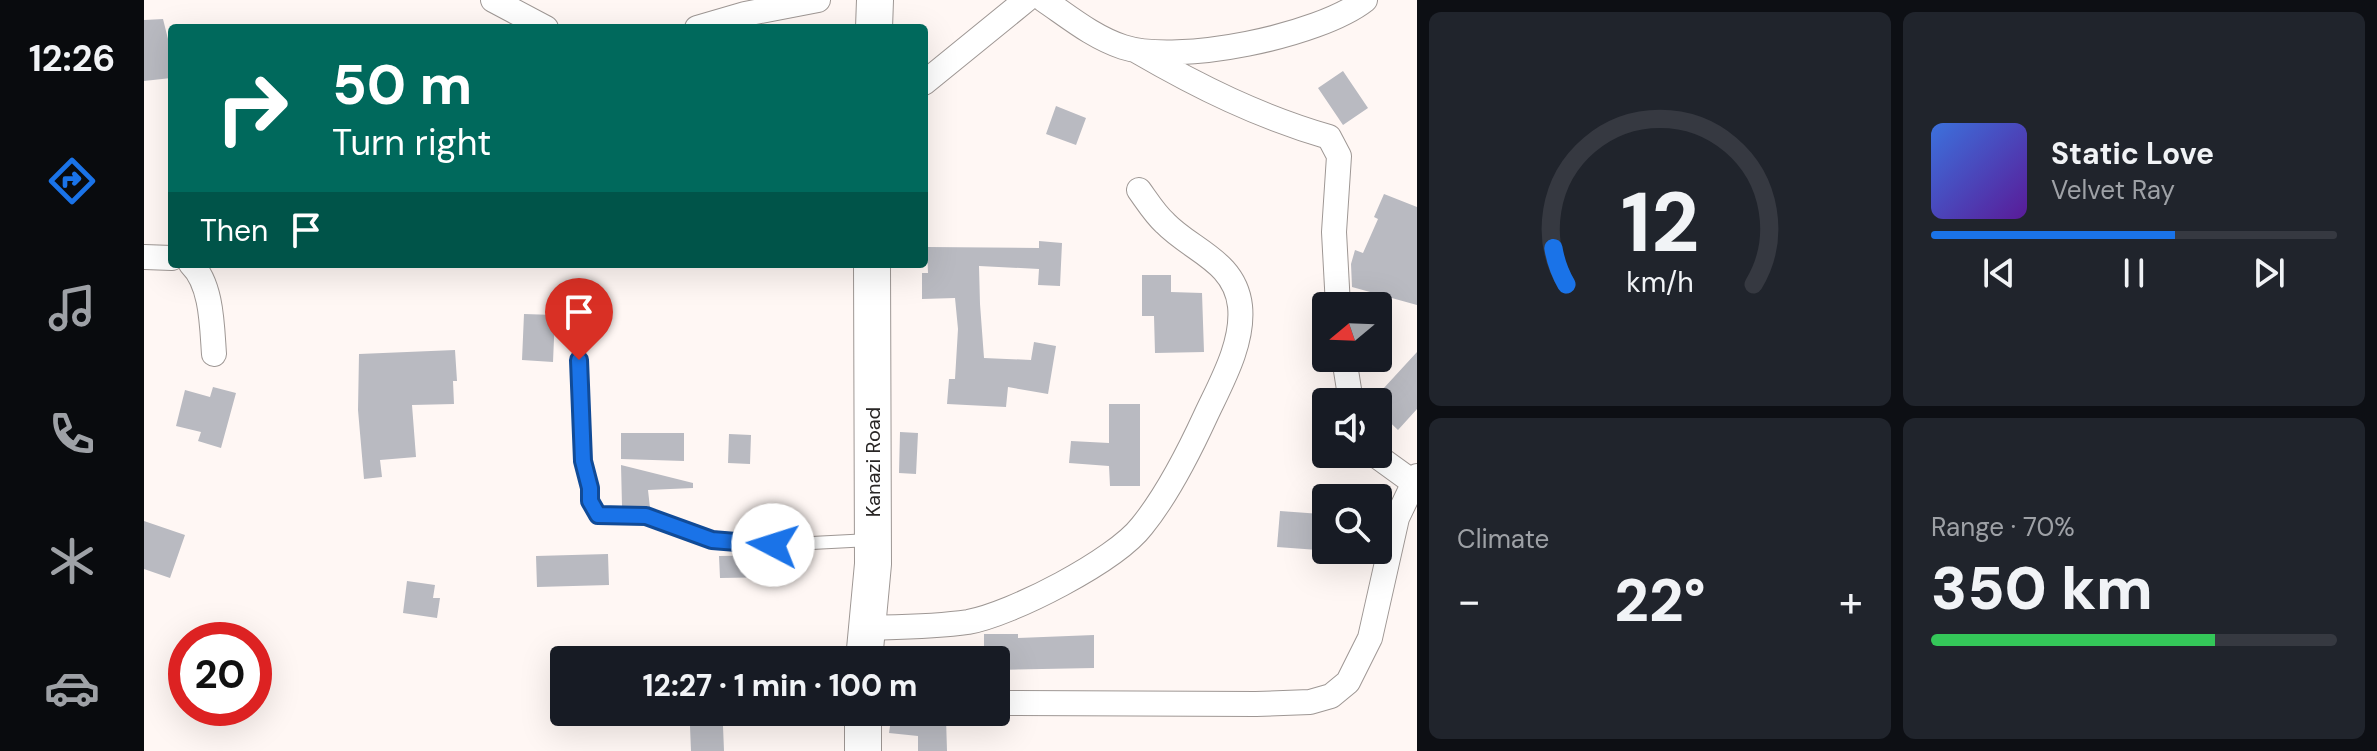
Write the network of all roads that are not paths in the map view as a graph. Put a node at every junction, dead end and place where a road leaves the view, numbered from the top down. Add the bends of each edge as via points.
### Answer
1 (493, 0) edge
2 (818, 0) edge
3 (875, 0) edge
4 (1026, 0) edge
5 (1044, 0) edge
6 (1365, 0) edge
7 (538, 24) edge
8 (711, 24) edge
9 (874, 24) edge
10 (1137, 51) junction
11 (928, 80) edge
12 (1139, 190) dead end
13 (144, 257) edge
14 (168, 258) edge
15 (196, 268) edge
16 (872, 268) edge
17 (1337, 292) edge
18 (214, 354) dead end
19 (579, 360) dead end
20 (1392, 465) edge
21 (1416, 480) edge
22 (873, 540) junction
23 (865, 644) edge
24 (1010, 703) edge
25 (863, 726) edge
26 (863, 751) edge

1 - 7 street
2 - 8 street
3 - 9 main road
4 - 11 street
5 - 10 street via 1090,32
6 - 10 street via 1351,11 1295,32 1210,49
10 - 17 street via 1240,106 1329,137 1339,156 1334,232
12 - 23 street via 1165,223 1225,270 1240,307 1236,344 1192,446 1141,527 1098,562 1047,591 972,621
13 - 14 street
15 - 18 street via 209,306
16 - 22 main road, Kanazi Road
19 - 22 lane via 583,461 598,515 646,516 712,540 773,545
20 - 21 street
21 - 24 street via 1397,518 1370,638 1348,682 1331,696 1256,704
22 - 23 main road, Kanazi Road
25 - 26 main road

